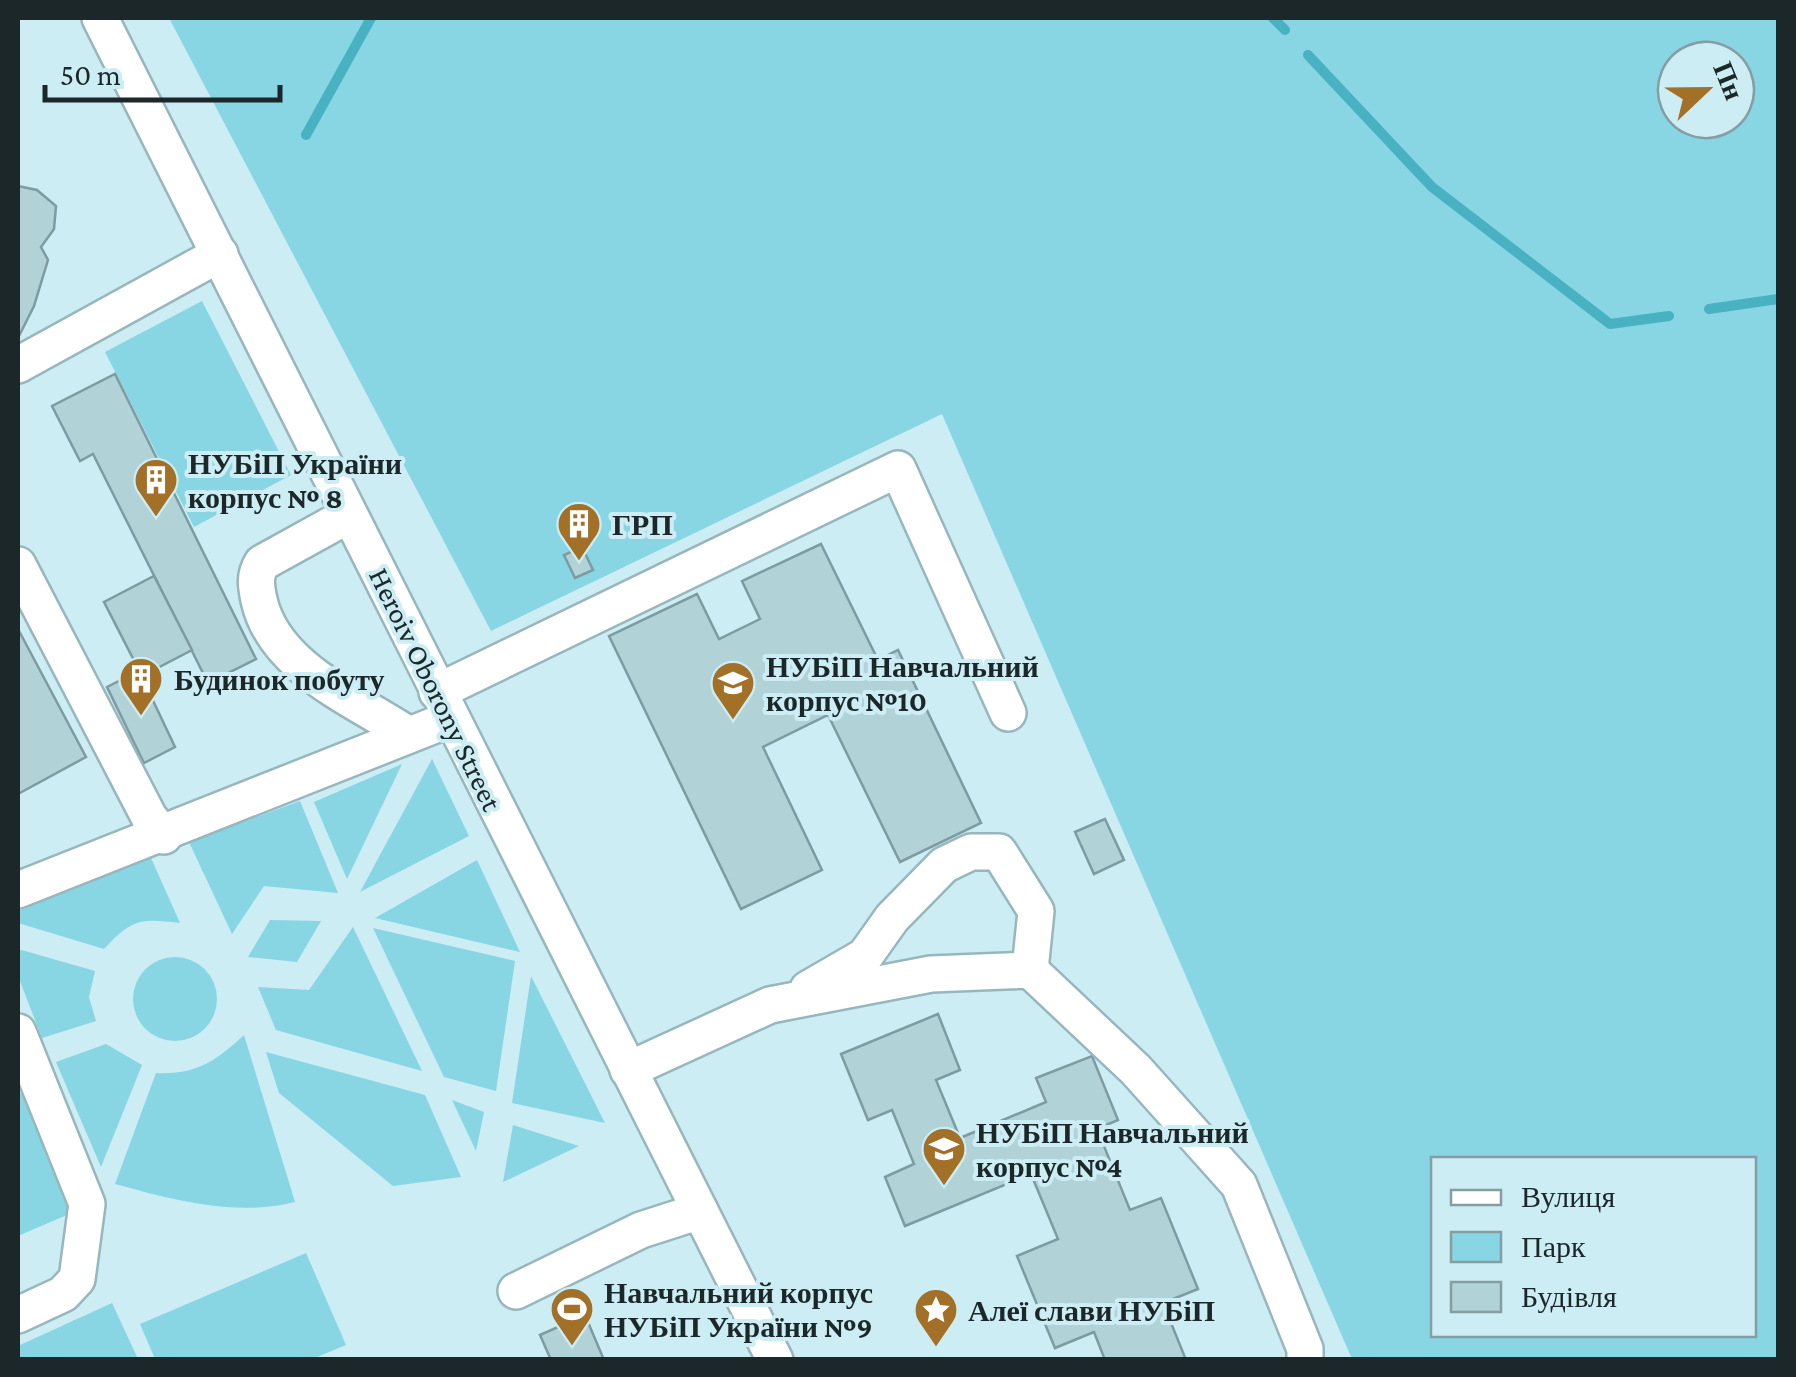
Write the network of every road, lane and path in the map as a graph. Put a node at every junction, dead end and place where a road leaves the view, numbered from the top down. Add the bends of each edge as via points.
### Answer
1 (100, 18) edge
2 (220, 254) junction
3 (18, 365) edge
4 (349, 515) junction
5 (18, 565) edge
6 (443, 706) junction
7 (1008, 714) dead end
8 (410, 735) junction
9 (164, 836) junction
10 (18, 890) edge
11 (1030, 970) junction
12 (788, 1001) junction
13 (18, 1032) edge
14 (628, 1070) junction
15 (700, 1211) junction
16 (516, 1291) dead end
17 (18, 1314) edge
18 (775, 1360) edge
19 (1305, 1360) edge

1 - 2 street, Heroiv Oborony Street
2 - 3 street
2 - 4 street, Heroiv Oborony Street
4 - 6 street, Heroiv Oborony Street
4 - 8 street via 262,564 255,584 264,620 277,645
5 - 9 street
6 - 7 street via 898,469
6 - 8 street
6 - 14 street, Heroiv Oborony Street
8 - 9 street
9 - 10 street
11 - 12 street via 932,974
11 - 12 street via 1036,911 998,852 971,852 920,887 865,956
11 - 19 street via 1136,1070 1238,1185
12 - 14 street
13 - 17 street via 87,1204 87,1231 77,1278 62,1294
14 - 15 street, Heroiv Oborony Street
15 - 16 street via 641,1230
15 - 18 street, Heroiv Oborony Street

